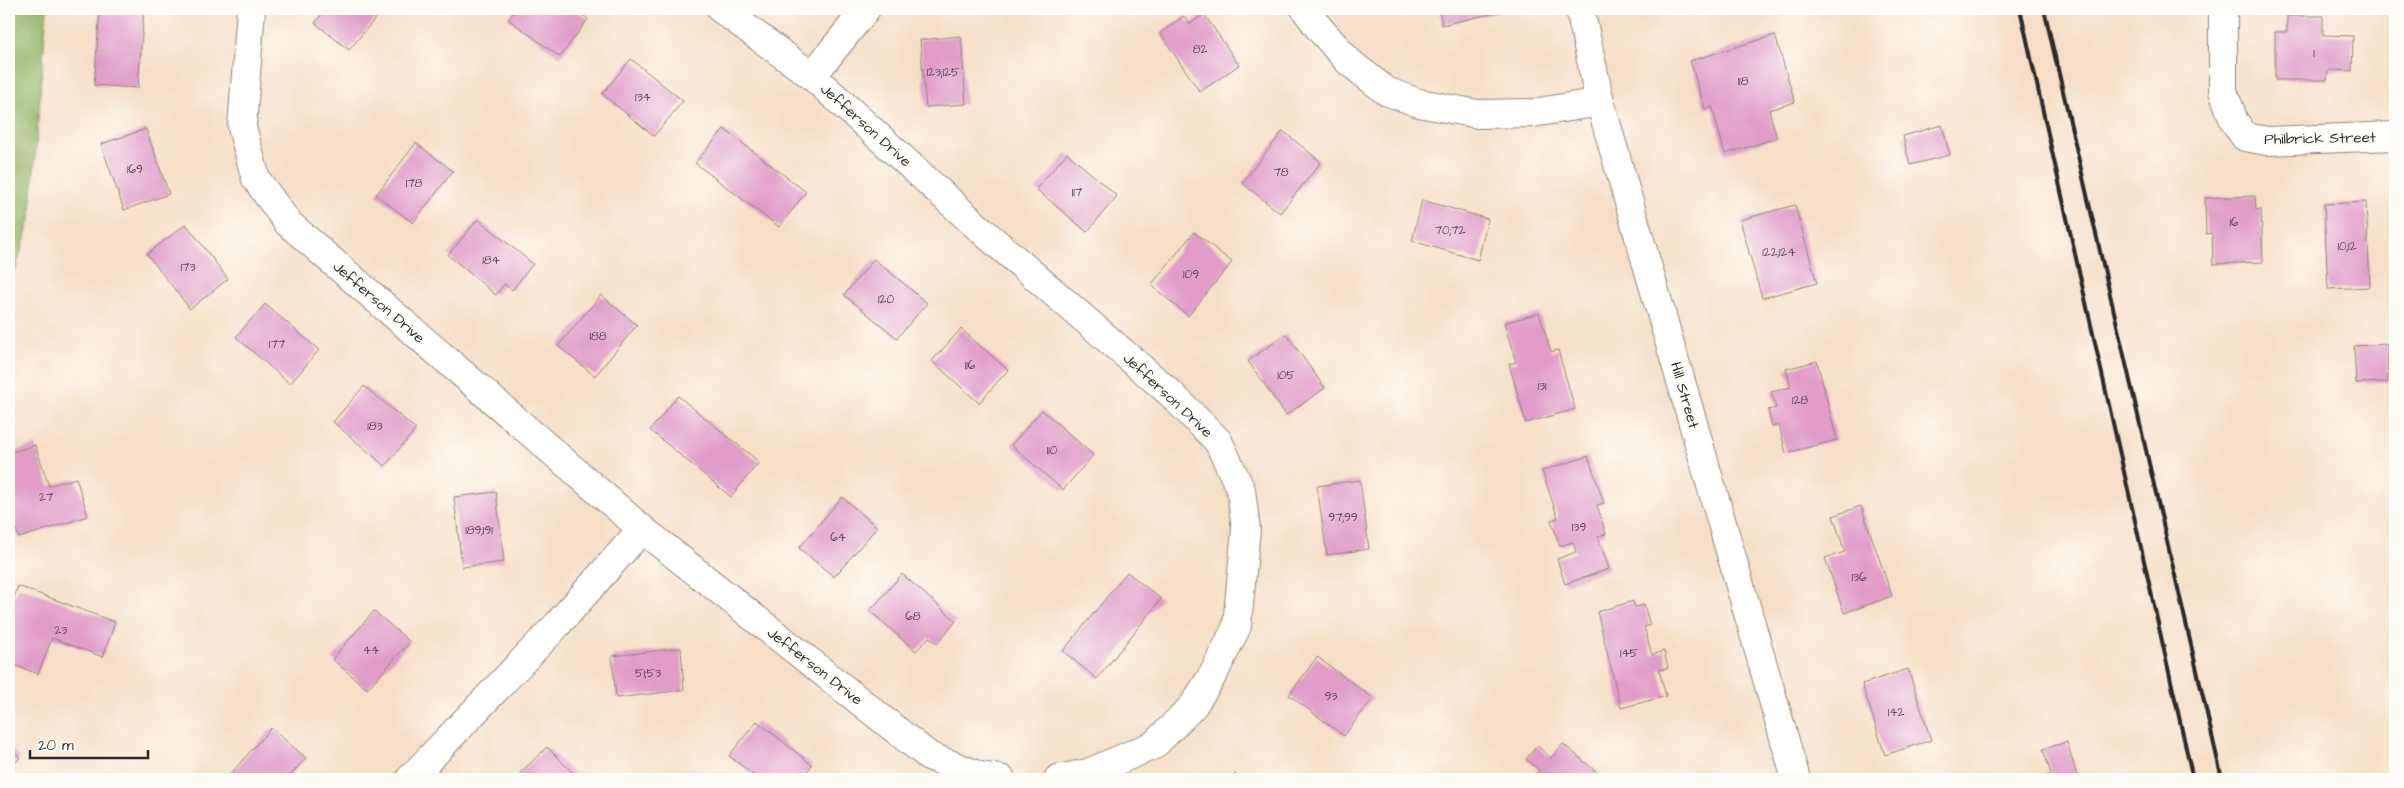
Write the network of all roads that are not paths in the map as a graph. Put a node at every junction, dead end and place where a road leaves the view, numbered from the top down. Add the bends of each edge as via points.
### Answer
1 (251, 9) edge
2 (721, 9) edge
3 (866, 9) edge
4 (1305, 9) edge
5 (1580, 9) edge
6 (2223, 9) edge
7 (812, 76) junction
8 (1600, 102) junction
9 (2395, 136) edge
10 (642, 529) junction
11 (410, 779) edge
12 (1001, 779) edge
13 (1058, 779) edge
14 (1796, 779) edge

1 - 10 street, Jefferson Drive via 242,127 256,179 288,223
2 - 7 street, Jefferson Drive
3 - 7 street, Jefferson Drive
4 - 8 street via 1348,61 1386,91 1419,103 1478,114 1533,113
5 - 8 street, Hill Street
6 - 9 street, Philbrick Street via 2223,91 2234,121 2245,137 2267,142
7 - 13 street, Jefferson Drive via 979,228 1170,393 1218,442 1241,490 1246,529 1237,626 1214,673 1193,706 1154,745 1088,773
8 - 14 street, Hill Street
10 - 11 street via 557,625
10 - 12 street, Jefferson Drive via 929,756 980,776

